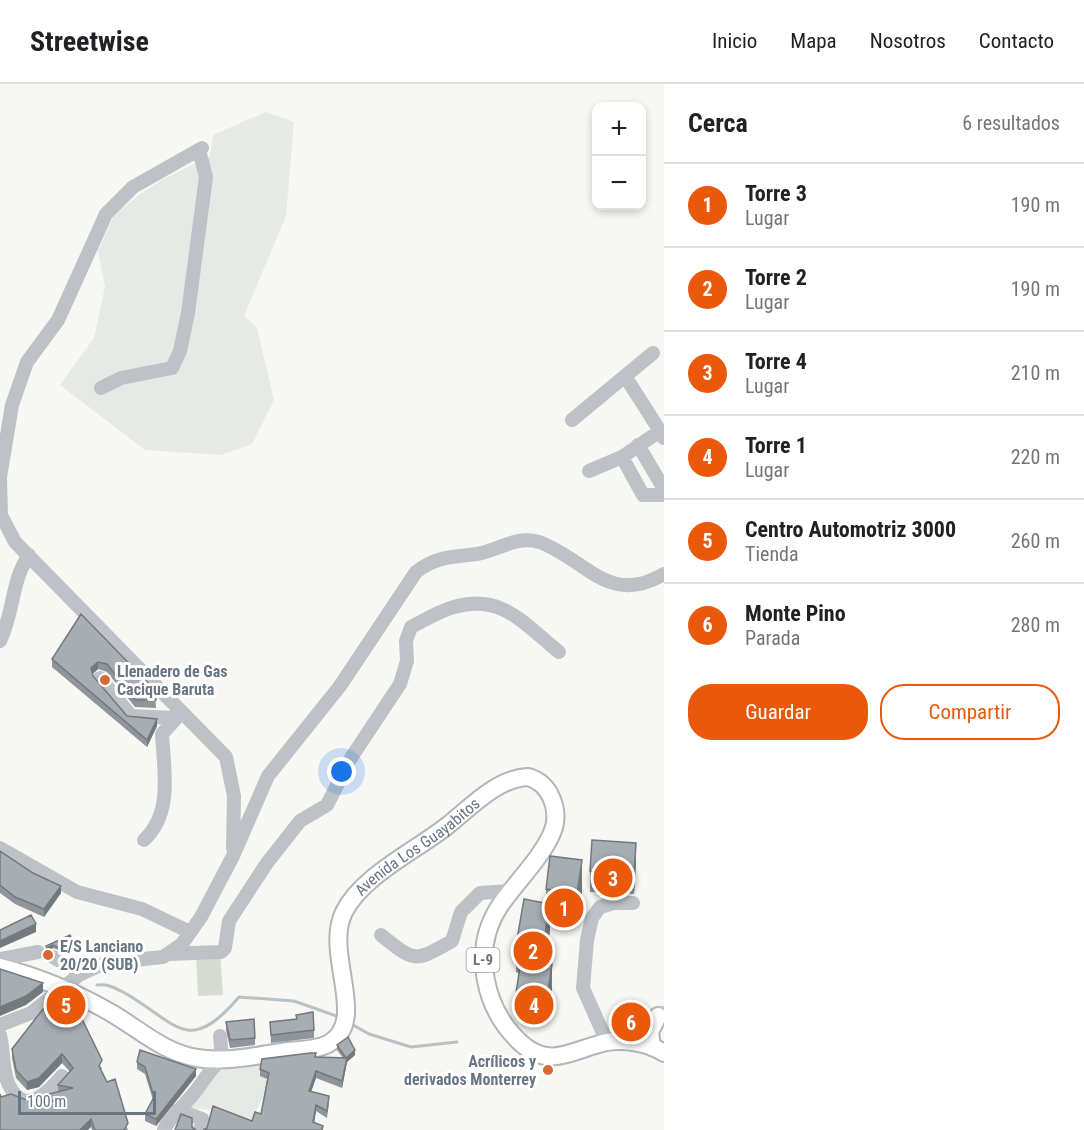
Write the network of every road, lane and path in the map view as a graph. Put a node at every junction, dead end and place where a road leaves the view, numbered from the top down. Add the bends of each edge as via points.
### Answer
1 (653, 353) dead end
2 (626, 376) junction
3 (101, 387) dead end
4 (572, 420) dead end
5 (662, 434) edge
6 (638, 445) junction
7 (622, 457) junction
8 (589, 471) dead end
9 (0, 478) edge
10 (664, 489) edge
11 (664, 495) edge
12 (29, 555) junction
13 (664, 574) edge
14 (0, 641) edge
15 (559, 652) dead end
16 (100, 678) dead end
17 (179, 715) junction
18 (144, 840) dead end
19 (0, 849) edge
20 (233, 856) junction
21 (511, 891) junction
22 (633, 903) dead end
23 (190, 932) junction
24 (381, 935) dead end
25 (38, 952) dead end
26 (168, 954) junction
27 (53, 957) dead end
28 (0, 959) edge
29 (0, 966) edge
30 (83, 973) junction
31 (64, 988) junction
32 (661, 1014) edge
33 (0, 1025) edge
34 (0, 1035) edge
35 (220, 1036) dead end
36 (607, 1042) junction
37 (658, 1050) edge
38 (222, 1059) junction
39 (62, 1076) edge
40 (178, 1110) junction
41 (164, 1130) edge
42 (200, 1130) edge

1 - 2 street
2 - 4 street
2 - 5 street
3 - 9 street via 121,378 172,368 178,358 188,313 206,177 201,149 133,187 105,214 58,320 27,362 12,405
5 - 6 street
6 - 7 street
6 - 10 street
7 - 8 street
7 - 11 street via 643,495
9 - 12 street via 1,515 15,542
12 - 14 street via 18,570
12 - 17 street
13 - 20 street via 652,582 631,585 606,582 538,542 513,541 480,553 430,561 416,572 340,686 268,776
15 - 26 street via 495,604 477,602 452,607 411,627 400,684 351,758 327,806 300,821 260,872 228,921 225,948 220,952
16 - 17 street via 131,716
17 - 18 street via 162,735 165,790 156,829
17 - 20 street via 226,757 234,796
19 - 23 street via 77,892 142,909
20 - 23 street
21 - 24 street via 480,893 461,912 452,941 423,957 413,958 400,952
21 - 36 main road, Avenida Los Guayabitos / L-9 via 489,929 483,961 490,998 505,1025 525,1046 544,1056 559,1058
21 - 38 main road, Avenida Los Guayabitos / L-9 via 548,839 554,823 547,791 528,777 499,785 360,888 338,929 339,963 348,1006 344,1028 337,1036 318,1047
22 - 36 street via 600,907 592,918 587,940 583,988
23 - 26 street
25 - 28 street
26 - 30 street via 141,961 105,963
27 - 30 street
29 - 31 main road, Avenida Los Guayabitos / L-9
30 - 31 street
31 - 33 street via 31,1013
31 - 38 main road, Avenida Los Guayabitos / L-9 via 173,1050 197,1058
32 - 36 street
32 - 37 main road via 650,1032
34 - 39 street via 9,1085 23,1099 45,1096
35 - 38 street
36 - 37 main road, Avenida Los Guayabitos / L-9 via 637,1043
38 - 40 street
40 - 41 street
40 - 42 street via 202,1119

